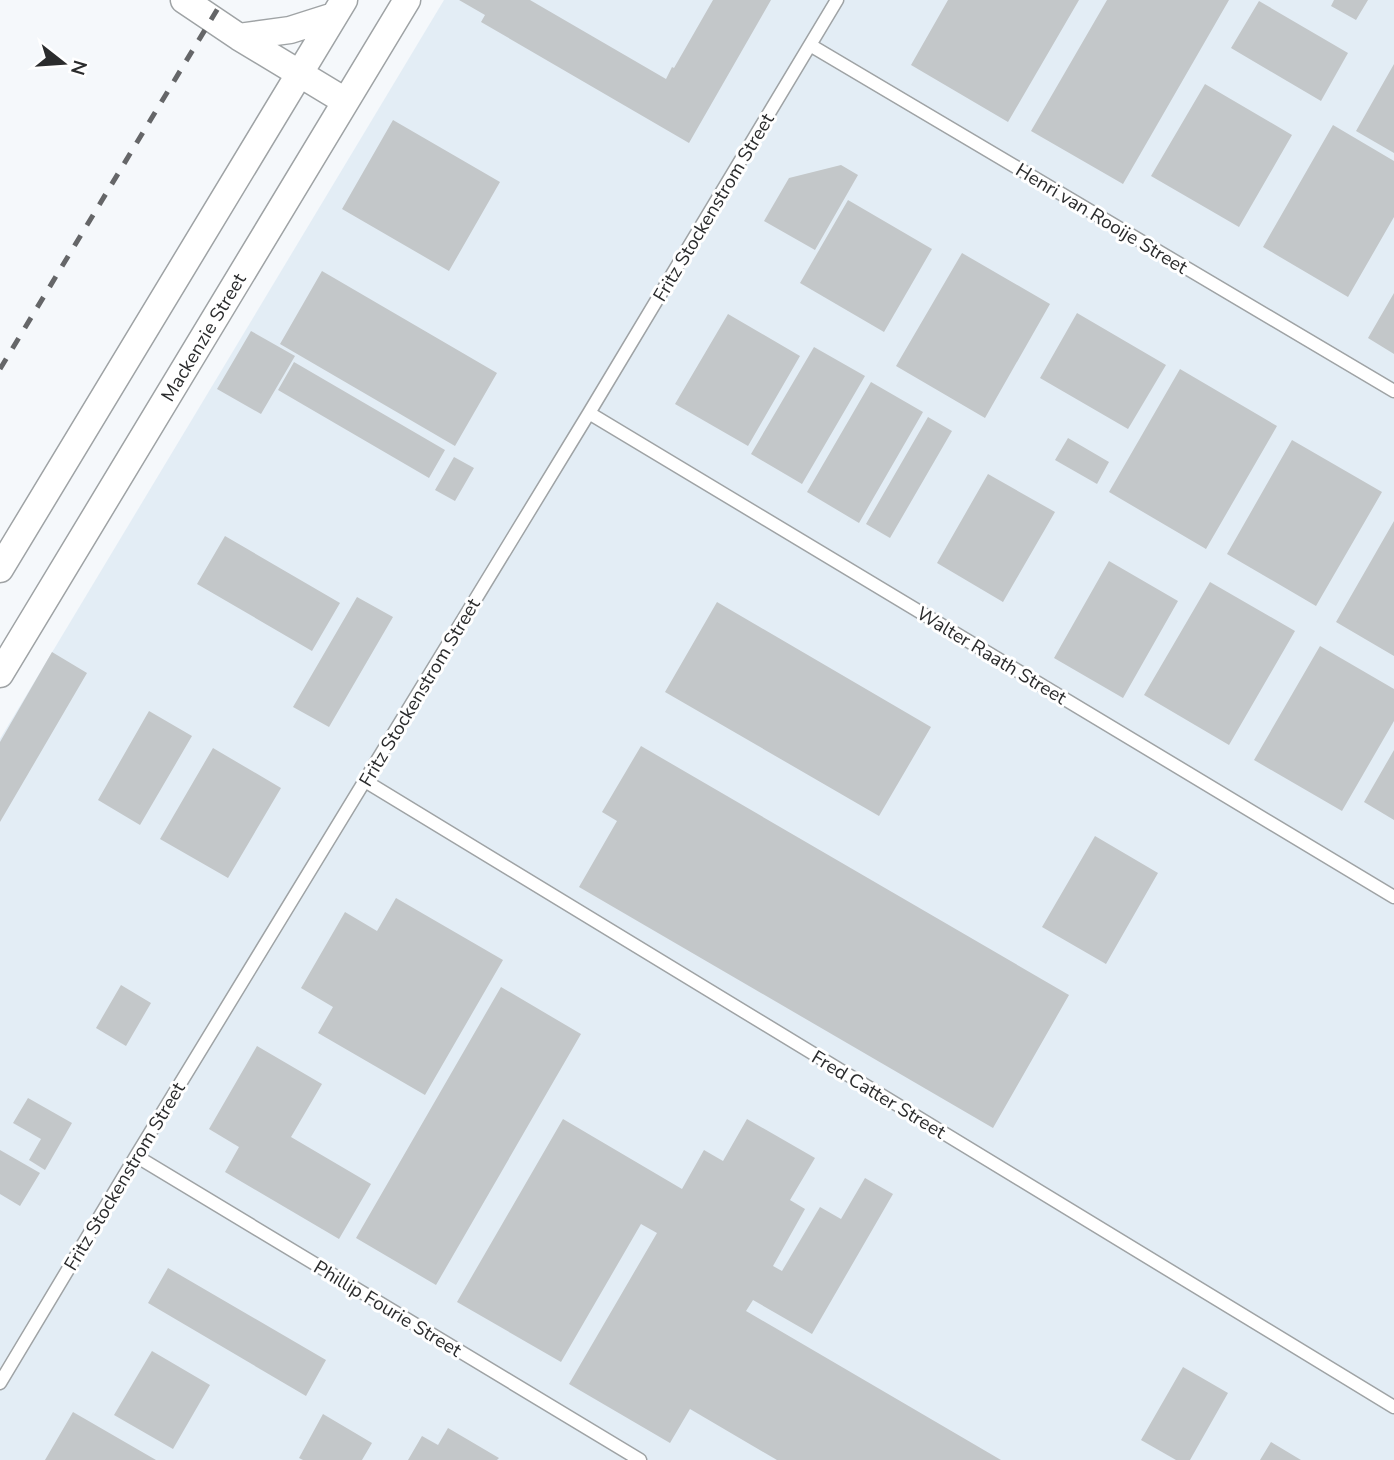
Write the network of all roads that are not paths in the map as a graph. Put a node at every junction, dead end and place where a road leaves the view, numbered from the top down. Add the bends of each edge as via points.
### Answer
1 (184, 0) edge
2 (407, 0) edge
3 (837, 0) edge
4 (339, 8) edge
5 (239, 37) junction
6 (810, 45) junction
7 (299, 74) junction
8 (345, 101) junction
9 (1394, 391) edge
10 (589, 413) junction
11 (0, 569) edge
12 (0, 674) edge
13 (365, 781) junction
14 (1394, 897) edge
15 (136, 1156) junction
16 (0, 1384) edge
17 (1394, 1406) edge
18 (640, 1460) edge

1 - 5 street
2 - 8 street, Mackenzie Street
3 - 6 lane, Fritz Stockenstrom Street
4 - 5 street via 290,30
4 - 7 street
5 - 7 street
6 - 9 lane, Henri van Rooije Street
6 - 10 lane, Fritz Stockenstrom Street
7 - 8 street
7 - 11 street
8 - 12 street, Mackenzie Street
10 - 13 lane, Fritz Stockenstrom Street
10 - 14 lane, Walter Raath Street
13 - 15 lane, Fritz Stockenstrom Street
13 - 17 lane, Fred Catter Street
15 - 16 lane, Fritz Stockenstrom Street
15 - 18 lane, Phillip Fourie Street

